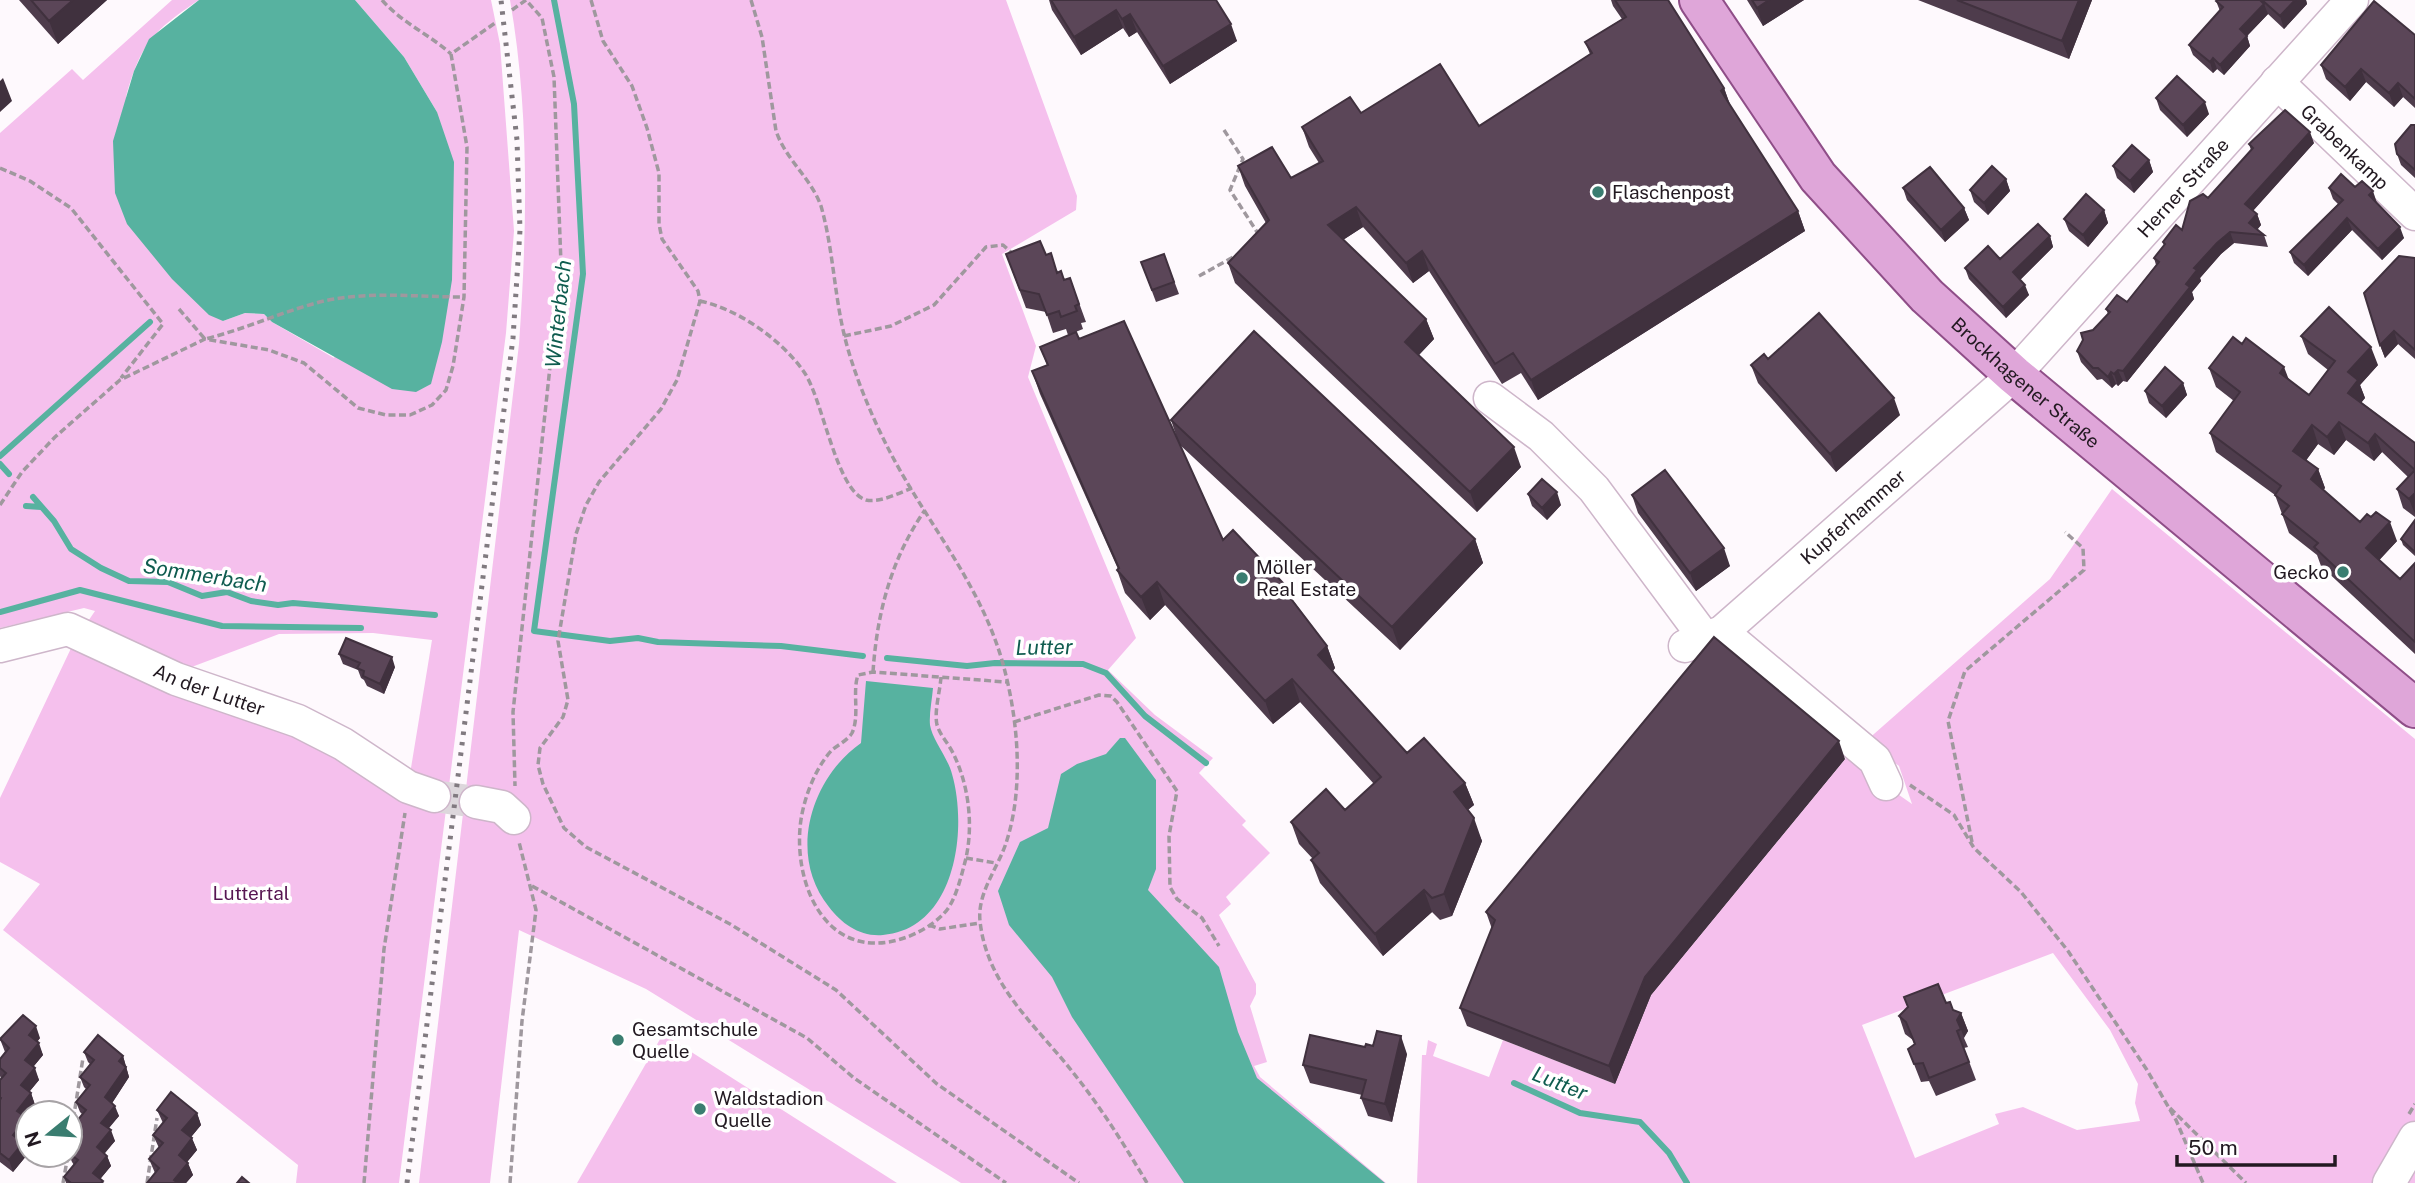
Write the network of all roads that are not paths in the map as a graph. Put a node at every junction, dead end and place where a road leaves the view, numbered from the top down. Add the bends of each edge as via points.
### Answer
1 (1699, 0) edge
2 (2352, 0) edge
3 (2277, 82) junction
4 (2415, 214) edge
5 (2014, 375) junction
6 (1490, 398) dead end
7 (1704, 639) junction
8 (0, 646) edge
9 (2415, 708) edge
10 (1886, 784) road end
11 (421, 791) tunnel mouth
12 (476, 802) tunnel mouth
13 (511, 814) road end
14 (2415, 1138) edge
15 (2389, 1183) edge

1 - 5 main road, Brockhagener Straße via 1782,128 1832,194 1927,296
2 - 3 street, Herner Straße
3 - 4 street, Grabenkamp
3 - 5 street, Herner Straße
5 - 7 street, Kupferhammer
5 - 9 main road, Brockhagener Straße
6 - 7 street via 1541,436 1594,489
7 - 10 street via 1875,760
8 - 11 street, An der Lutter via 68,629 176,679 298,721
12 - 13 street
14 - 15 street

